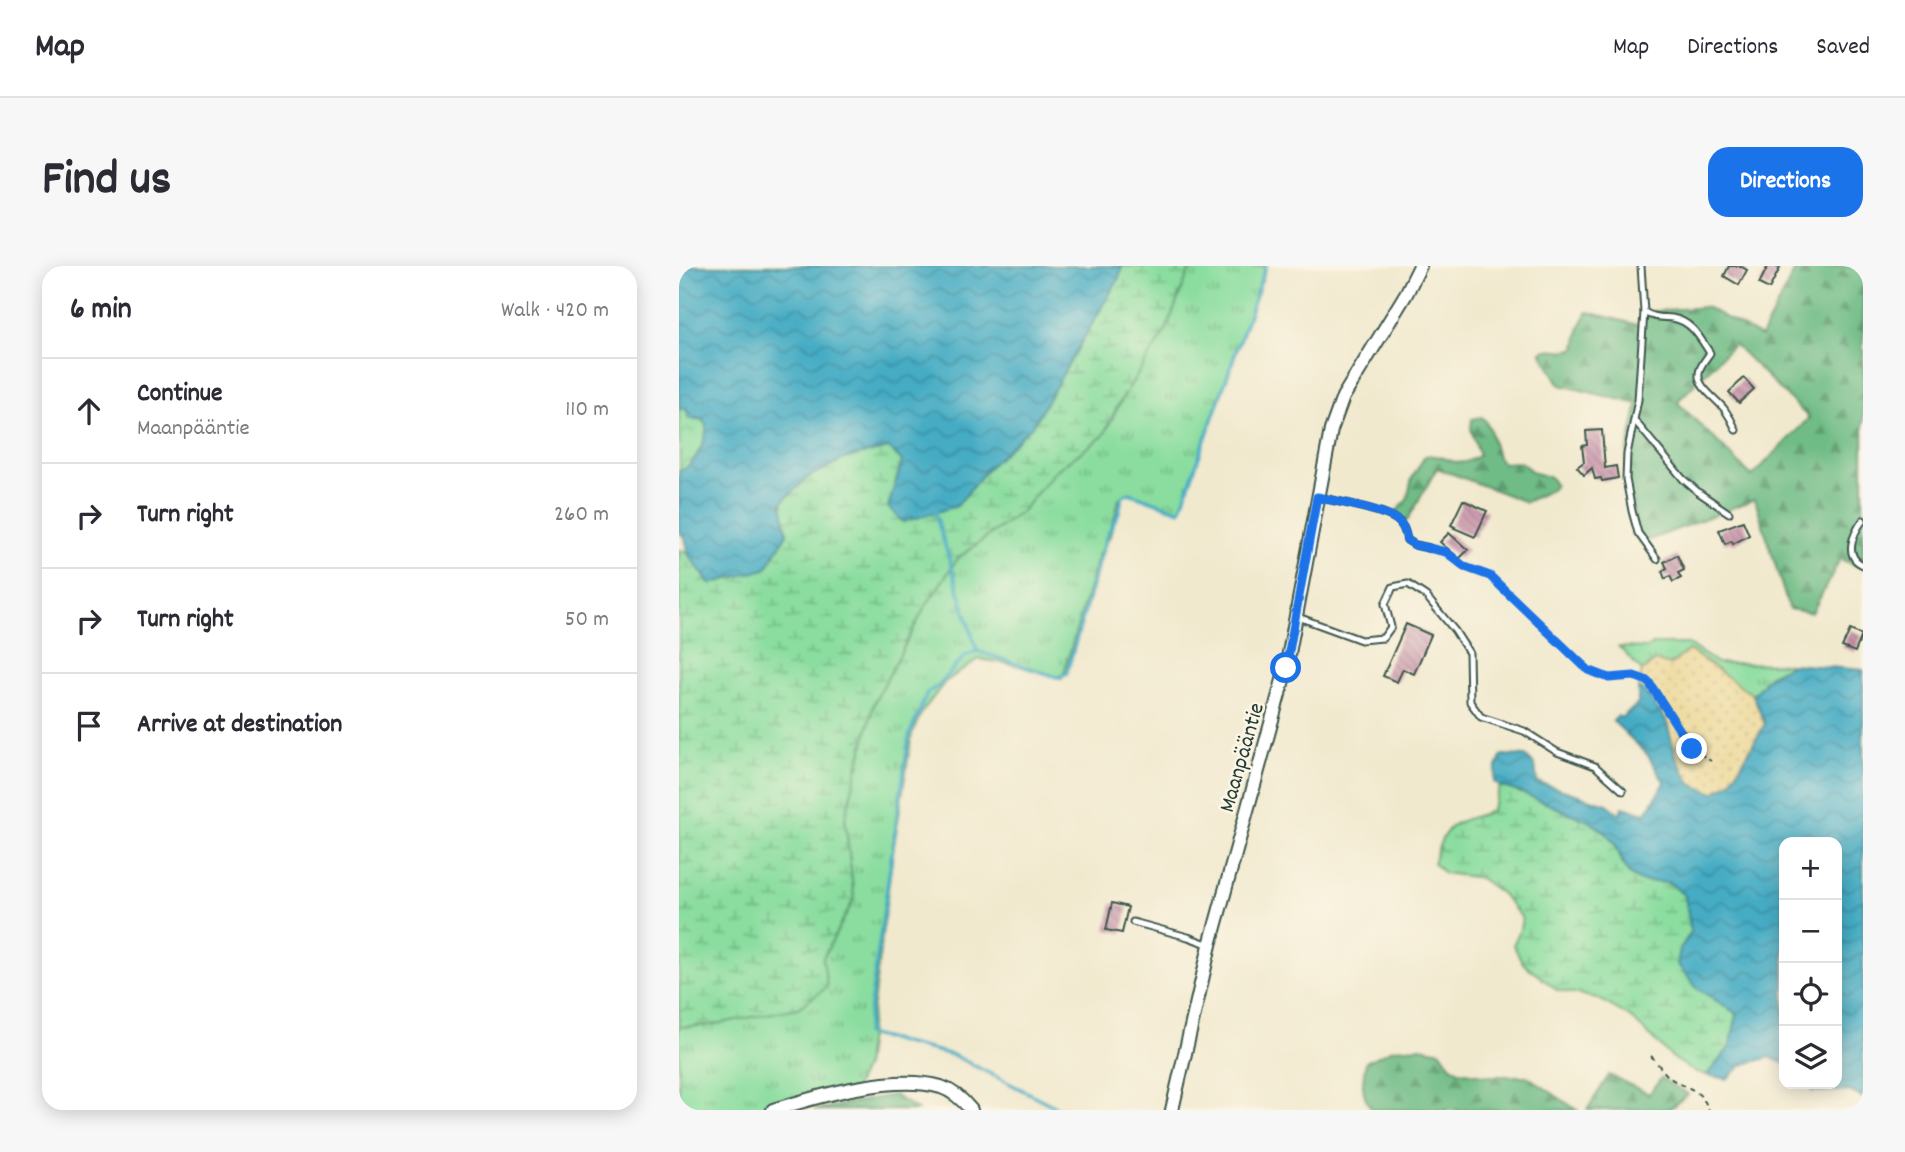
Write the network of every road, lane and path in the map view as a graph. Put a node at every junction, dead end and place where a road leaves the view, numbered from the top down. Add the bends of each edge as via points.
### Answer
1 (1420, 266) edge
2 (1641, 266) edge
3 (1644, 312) junction
4 (1635, 421) junction
5 (1736, 430) dead end
6 (1317, 497) junction
7 (1729, 513) dead end
8 (1863, 520) edge
9 (1429, 548) joint
10 (1657, 559) dead end
11 (1863, 565) edge
12 (1296, 617) junction
13 (1711, 761) dead end
14 (1623, 791) dead end
15 (1133, 922) dead end
16 (1210, 945) junction
17 (1651, 1056) dead end
18 (773, 1110) edge
19 (971, 1110) edge
20 (1172, 1110) edge
21 (1709, 1110) edge

1 - 6 street, Maanpääntie via 1343,397
2 - 3 lane
3 - 4 lane
3 - 5 lane via 1683,321 1693,328 1710,354 1702,364 1700,381
4 - 7 lane via 1683,479
4 - 10 lane via 1626,479 1638,533
6 - 9 lane via 1395,518 1407,540
6 - 12 street, Maanpääntie
8 - 11 lane via 1851,546 1852,556
9 - 13 path via 1490,576 1588,670 1609,678 1634,676 1648,681 1692,749
12 - 14 lane via 1361,640 1383,638 1391,627 1385,604 1394,587 1408,584 1426,596 1469,653 1470,702 1481,717 1524,731 1557,752 1595,766
12 - 16 street, Maanpääntie
15 - 16 lane
16 - 20 street, Maanpääntie
17 - 21 path via 1669,1077 1692,1088
18 - 19 street via 855,1088 904,1083 941,1087

